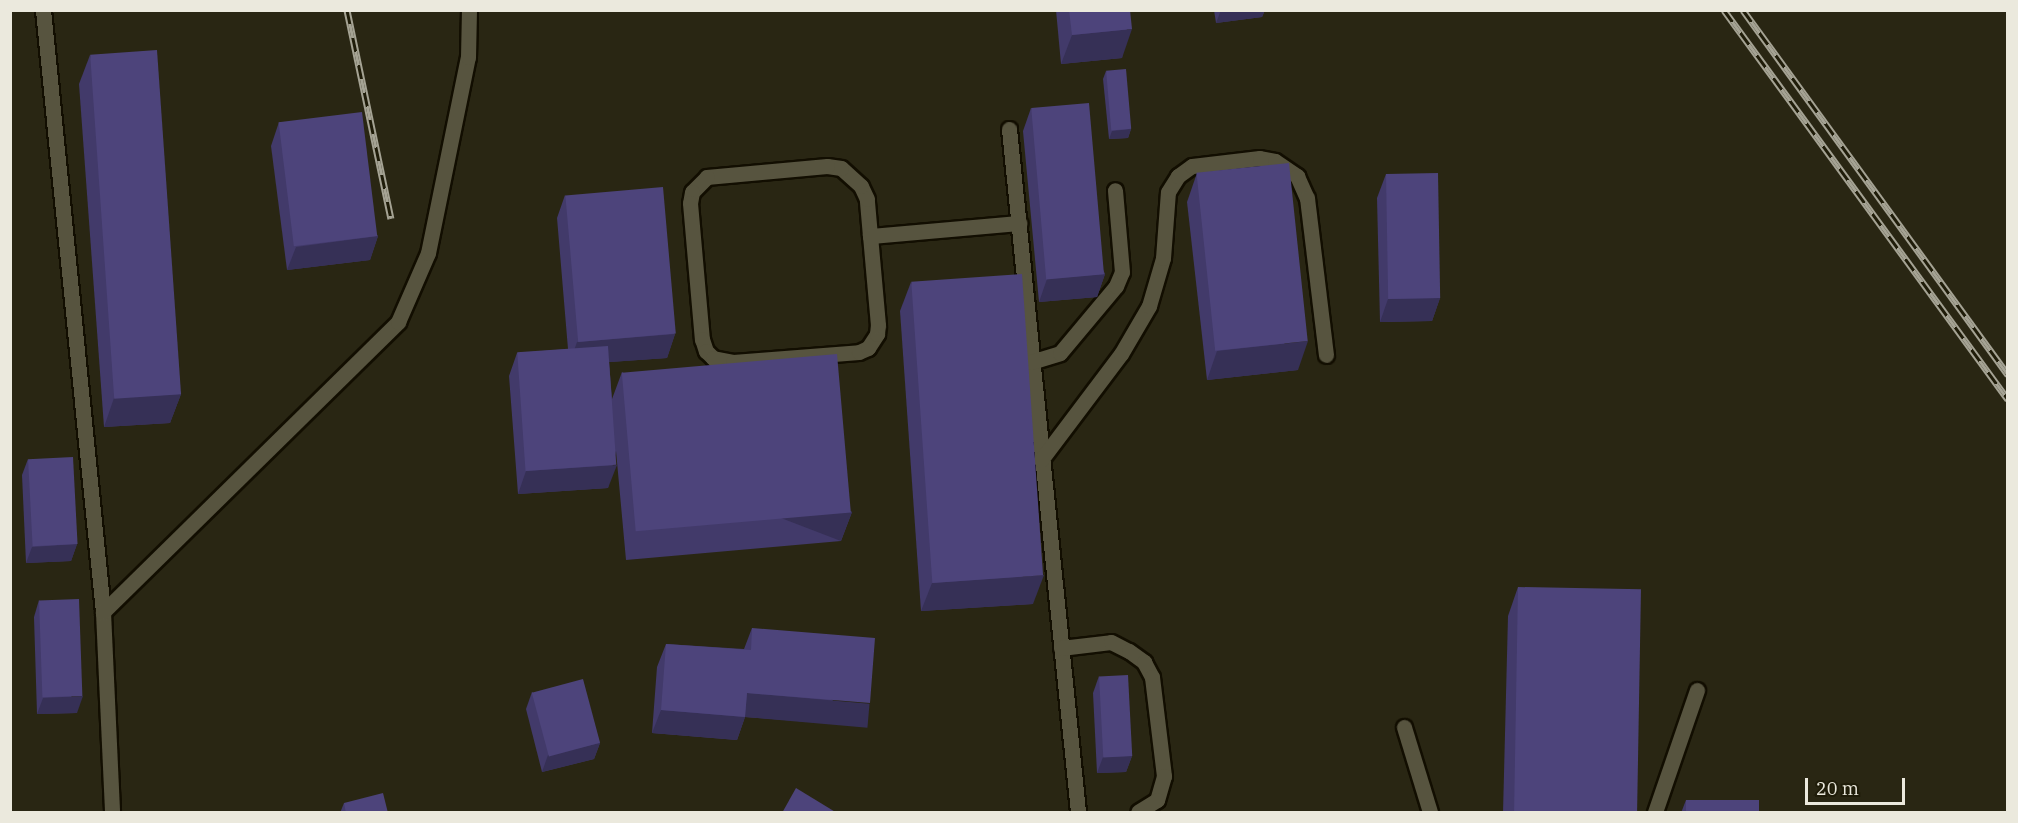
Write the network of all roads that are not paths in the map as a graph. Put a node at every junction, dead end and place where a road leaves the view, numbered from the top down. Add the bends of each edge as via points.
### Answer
1 (43, 10) edge
2 (469, 10) edge
3 (1010, 129) dead end
4 (1114, 190) dead end
5 (1019, 223) junction
6 (870, 236) junction
7 (1326, 355) dead end
8 (1031, 362) junction
9 (1041, 460) junction
10 (103, 612) junction
11 (1061, 648) junction
12 (1697, 690) dead end
13 (1404, 727) dead end
14 (112, 813) edge
15 (1078, 813) edge
16 (1138, 813) edge
17 (1430, 813) edge
18 (1655, 813) edge

1 - 10 lane
2 - 10 lane via 468,57 428,253 398,322
3 - 5 lane
4 - 8 lane via 1122,272 1116,286 1060,353
5 - 6 lane
5 - 8 lane
6 - 6 lane via 878,325 868,348 859,352 733,362 713,358 706,351 690,203 692,192 707,177 841,168 861,186 867,199
7 - 9 lane via 1308,198 1297,176 1275,161 1260,158 1192,166 1178,176 1168,192 1163,258 1149,306 1120,354
8 - 9 lane
9 - 11 lane
10 - 14 lane
11 - 15 lane
11 - 16 lane via 1111,642 1144,662 1152,677 1164,776 1157,800
12 - 18 lane
13 - 17 lane

